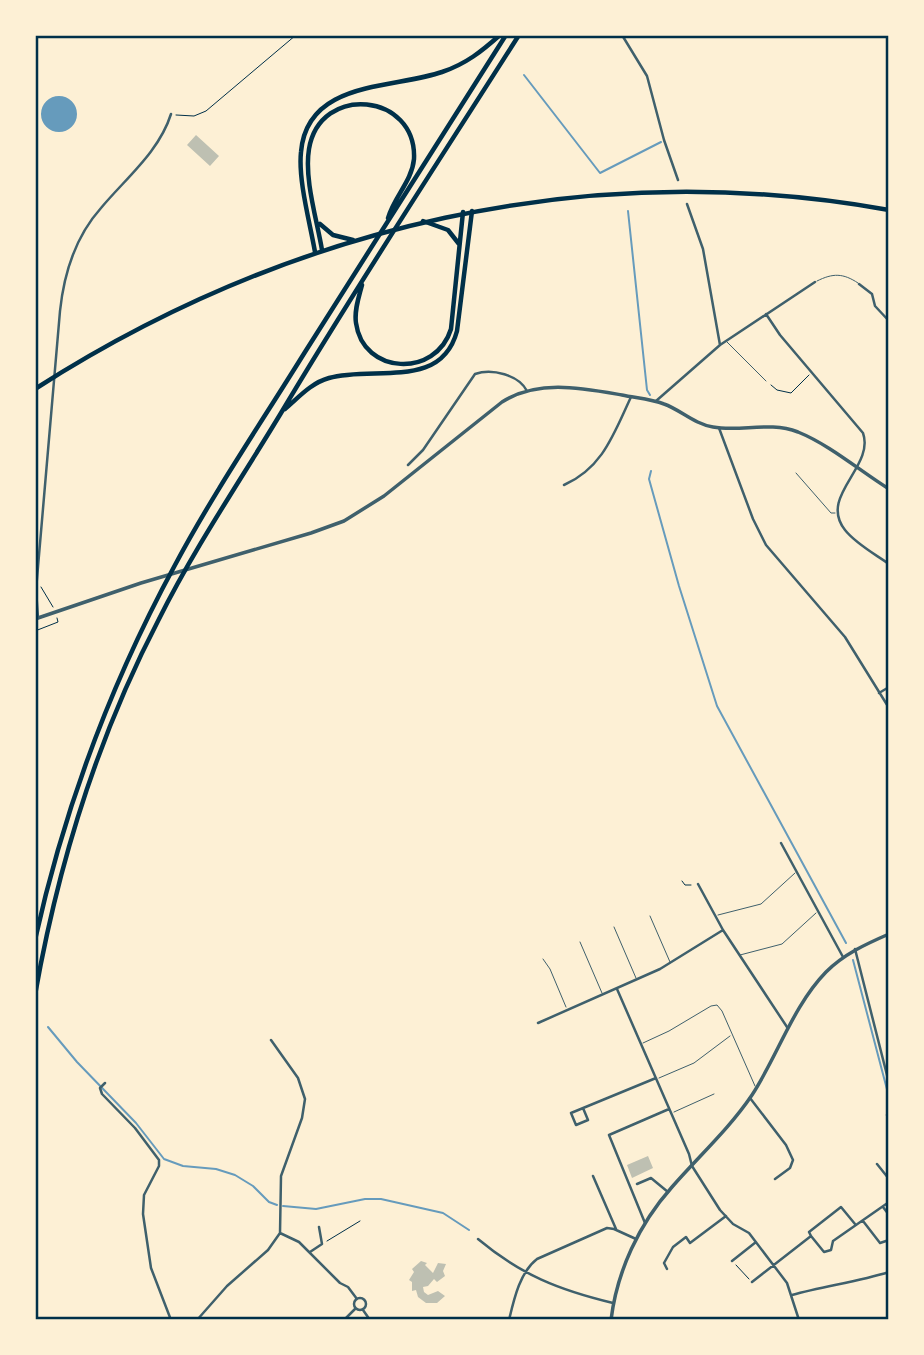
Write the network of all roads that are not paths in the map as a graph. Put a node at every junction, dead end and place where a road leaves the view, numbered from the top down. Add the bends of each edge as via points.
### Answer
1 (500, 35) edge
2 (506, 35) edge
3 (519, 35) edge
4 (622, 35) edge
5 (170, 114) road end
6 (678, 180) dead end
7 (687, 204) dead end
8 (889, 210) edge
9 (472, 211) junction
10 (463, 212) junction
11 (423, 221) junction
12 (317, 222) junction
13 (387, 223) junction
14 (353, 240) junction
15 (460, 248) junction
16 (322, 250) junction
17 (315, 252) junction
18 (363, 280) junction
19 (815, 282) joint
20 (859, 284) joint
21 (766, 314) junction
22 (889, 321) edge
23 (725, 340) junction
24 (720, 345) junction
25 (766, 380) road end
26 (35, 389) edge
27 (526, 392) junction
28 (631, 397) junction
29 (656, 401) junction
30 (280, 415) junction
31 (719, 428) junction
32 (408, 465) dead end
33 (856, 468) junction
34 (796, 473) dead end
35 (564, 485) dead end
36 (889, 489) edge
37 (838, 513) junction
38 (889, 564) edge
39 (37, 618) edge
40 (889, 687) edge
41 (879, 693) junction
42 (889, 708) edge
43 (781, 843) dead end
44 (796, 872) junction
45 (698, 884) road end
46 (818, 912) junction
47 (650, 916) dead end
48 (715, 916) junction
49 (614, 927) dead end
50 (723, 930) junction
51 (889, 934) edge
52 (35, 940) edge
53 (580, 942) dead end
54 (855, 949) junction
55 (739, 955) junction
56 (842, 957) junction
57 (543, 959) dead end
58 (670, 964) junction
59 (637, 980) junction
60 (617, 989) junction
61 (35, 995) edge
62 (603, 995) junction
63 (567, 1010) junction
64 (538, 1023) dead end
65 (789, 1030) junction
66 (732, 1035) junction
67 (271, 1040) dead end
68 (641, 1044) junction
69 (656, 1078) junction
70 (889, 1083) edge
71 (102, 1085) dead end
72 (756, 1088) junction
73 (713, 1094) dead end
74 (750, 1098) junction
75 (583, 1108) junction
76 (670, 1111) junction
77 (877, 1164) dead end
78 (692, 1166) junction
79 (593, 1176) dead end
80 (775, 1179) dead end
81 (889, 1179) edge
82 (637, 1184) dead end
83 (668, 1192) junction
84 (889, 1202) edge
85 (883, 1207) junction
86 (889, 1215) edge
87 (726, 1216) junction
88 (863, 1221) junction
89 (645, 1223) junction
90 (855, 1224) junction
91 (319, 1227) dead end
92 (616, 1229) junction
93 (280, 1233) junction
94 (811, 1236) junction
95 (478, 1239) dead end
96 (636, 1239) junction
97 (889, 1240) edge
98 (756, 1242) junction
99 (310, 1252) junction
100 (732, 1261) road end
101 (773, 1265) junction
102 (667, 1269) dead end
103 (889, 1272) edge
104 (526, 1273) junction
105 (752, 1282) road end
106 (792, 1295) junction
107 (356, 1299) junction
108 (614, 1303) junction
109 (355, 1309) junction
110 (363, 1310) junction
111 (171, 1320) edge
112 (197, 1320) edge
113 (344, 1320) edge
114 (370, 1320) edge
115 (509, 1320) edge
116 (611, 1320) edge
117 (799, 1320) edge

1 - 17 main road via 459,66 351,92 330,103 313,120 300,158
2 - 13 main road
3 - 18 main road
4 - 6 street via 648,79
5 - 39 street via 154,148 85,229 65,277
7 - 24 street via 703,249
8 - 9 main road via 799,197 702,191 582,197
9 - 10 main road
9 - 30 main road via 457,331 446,353 428,367 411,372 329,378 311,387
10 - 11 main road
10 - 15 main road
11 - 14 main road
11 - 15 main road via 448,230
12 - 13 main road via 308,164 312,138 330,114 349,104 364,103 396,116 412,142 411,172
12 - 14 main road via 331,234
12 - 16 main road
13 - 52 main road via 220,487 148,616 80,777
14 - 16 main road
15 - 18 main road via 449,333 437,352 417,363 387,362 363,343 355,316
16 - 17 main road
17 - 26 main road via 179,308
18 - 30 main road
19 - 20 lane via 839,274
19 - 21 street
20 - 22 street via 872,293 875,306
21 - 23 street
21 - 33 street via 864,436
23 - 24 street
23 - 25 lane
24 - 29 street
27 - 28 street via 561,387
27 - 32 street via 513,377 475,374
27 - 39 street via 497,405 354,516
28 - 29 street
28 - 35 street via 598,461
29 - 31 street
30 - 61 main road via 178,582 117,710 66,859
31 - 33 street via 790,430
31 - 41 street via 766,545 842,633
33 - 36 street
33 - 37 street via 841,495
34 - 37 lane via 831,513
37 - 38 street via 847,533
40 - 41 street
41 - 42 street
43 - 44 street
44 - 46 street
44 - 48 lane via 759,905
45 - 48 street
46 - 55 lane via 785,943
46 - 56 street
47 - 58 lane
48 - 50 street
49 - 59 lane
50 - 55 street
50 - 58 street
51 - 54 street
53 - 62 lane
54 - 56 street
54 - 70 street
55 - 65 street
56 - 65 street via 811,990
57 - 63 lane
58 - 59 street
59 - 60 street
60 - 62 street
60 - 68 street
62 - 63 street
63 - 64 street
65 - 72 street
66 - 68 lane via 716,1005
66 - 69 lane via 694,1063
66 - 72 lane
67 - 93 street via 298,1078 305,1101 281,1176
68 - 69 street
69 - 75 street
69 - 76 street
71 - 111 street via 102,1094 160,1161 144,1193 143,1210 151,1268
72 - 74 street
73 - 76 lane
74 - 78 street
74 - 80 street via 793,1160
75 - 75 street via 571,1113 576,1125 588,1120
76 - 78 street
76 - 89 street via 609,1135
77 - 81 street
78 - 83 street
78 - 87 street
79 - 92 street
82 - 83 street via 651,1178
83 - 89 street
84 - 85 street
85 - 86 street
85 - 88 street
87 - 98 street
87 - 102 street via 690,1242 686,1237 673,1247 664,1263
88 - 90 street
88 - 97 street via 880,1243
89 - 96 street
90 - 94 street via 824,1252
90 - 94 street via 841,1207 809,1233
91 - 99 street via 322,1244
92 - 96 street
92 - 104 street via 604,1228 542,1256
93 - 99 street
93 - 112 street
94 - 101 street
95 - 104 street
96 - 108 street
98 - 100 street
98 - 101 street
99 - 107 street
101 - 105 street
101 - 106 street
103 - 106 street
104 - 108 street via 564,1290
104 - 115 street
106 - 117 street
107 - 109 street
107 - 110 street via 365,1301
108 - 116 street
109 - 110 street
109 - 113 street
110 - 114 street

